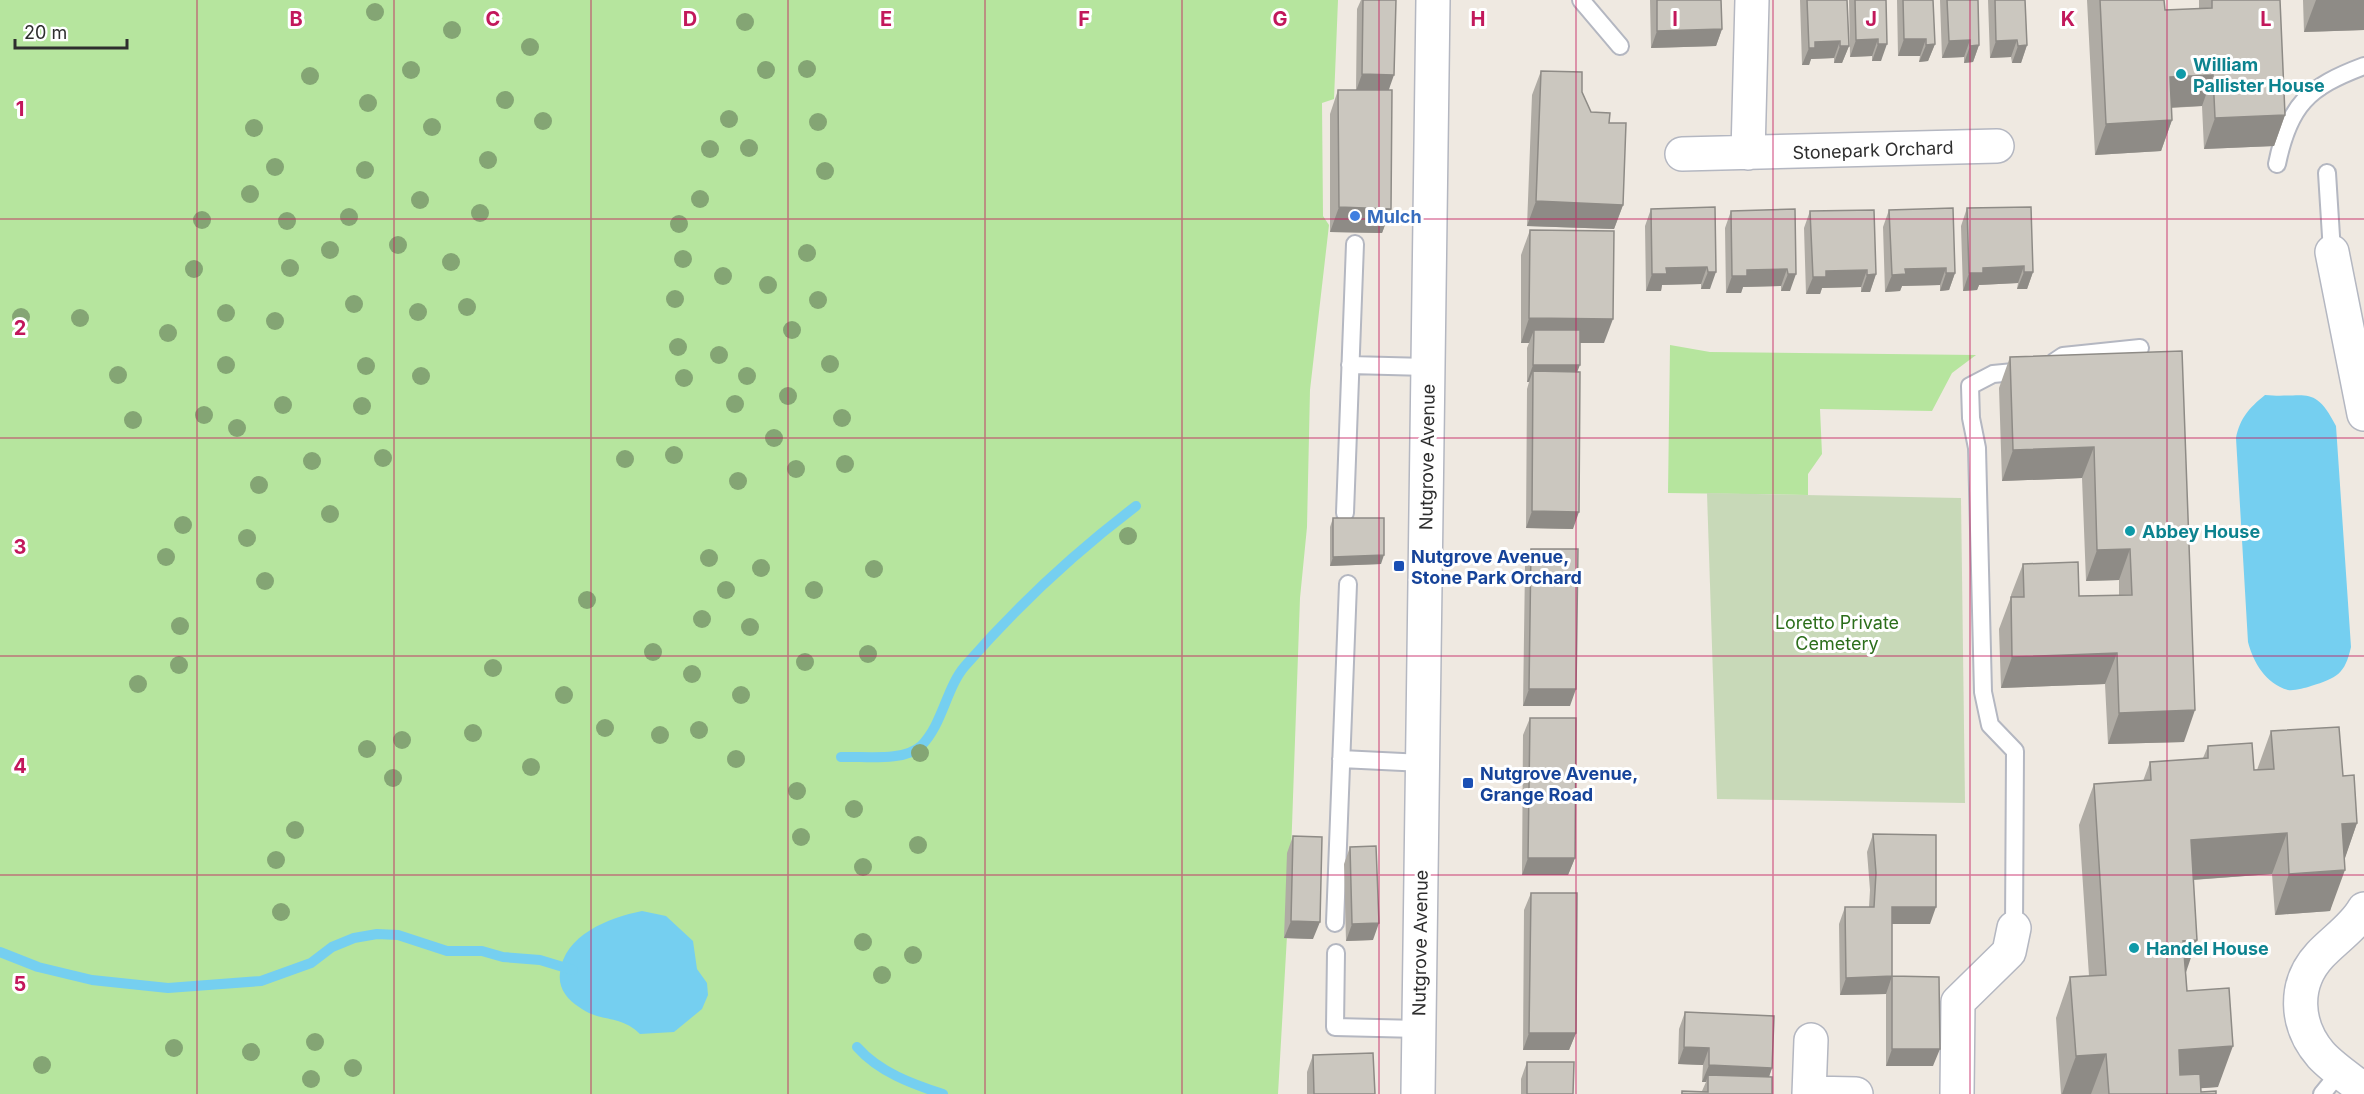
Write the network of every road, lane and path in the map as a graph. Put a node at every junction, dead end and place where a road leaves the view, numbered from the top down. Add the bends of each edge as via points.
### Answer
1 (1433, 0) edge
2 (1581, 0) edge
3 (1752, 0) edge
4 (1620, 46) dead end
5 (2364, 66) edge
6 (1997, 146) dead end
7 (1748, 153) junction
8 (1682, 154) dead end
9 (2277, 164) dead end
10 (2327, 173) dead end
11 (1354, 244) dead end
12 (2332, 252) joint
13 (2140, 348) dead end
14 (2358, 358) edge
15 (1350, 365) junction
16 (1427, 367) junction
17 (2364, 414) edge
18 (1345, 513) dead end
19 (1348, 584) dead end
20 (1341, 759) junction
21 (1423, 763) junction
22 (2364, 909) edge
23 (1335, 923) dead end
24 (2014, 927) joint
25 (1336, 953) dead end
26 (1419, 1029) junction
27 (1811, 1040) dead end
28 (2342, 1085) edge
29 (1418, 1094) edge
30 (1809, 1094) edge
31 (1856, 1094) edge
32 (1957, 1094) edge

1 - 16 street, Nutgrove Avenue
2 - 4 lane
3 - 7 street
5 - 9 lane via 2317,89 2298,107 2283,137
6 - 7 street, Stonepark Orchard
7 - 8 street, Stonepark Orchard
10 - 12 lane
11 - 15 lane
12 - 14 street
13 - 24 lane via 2063,356 2044,370 1993,374 1970,386 1977,448 1983,692 1990,725 2014,751
14 - 17 street
15 - 16 lane
15 - 18 lane
16 - 21 street, Nutgrove Avenue
19 - 20 lane
20 - 21 lane
20 - 23 lane
21 - 26 street, Nutgrove Avenue
22 - 28 street via 2320,955 2301,984 2300,1008 2307,1033
24 - 32 street via 2009,952 1958,1002
25 - 26 lane via 1335,1027
26 - 29 street, Nutgrove Avenue
27 - 30 street
30 - 31 street

